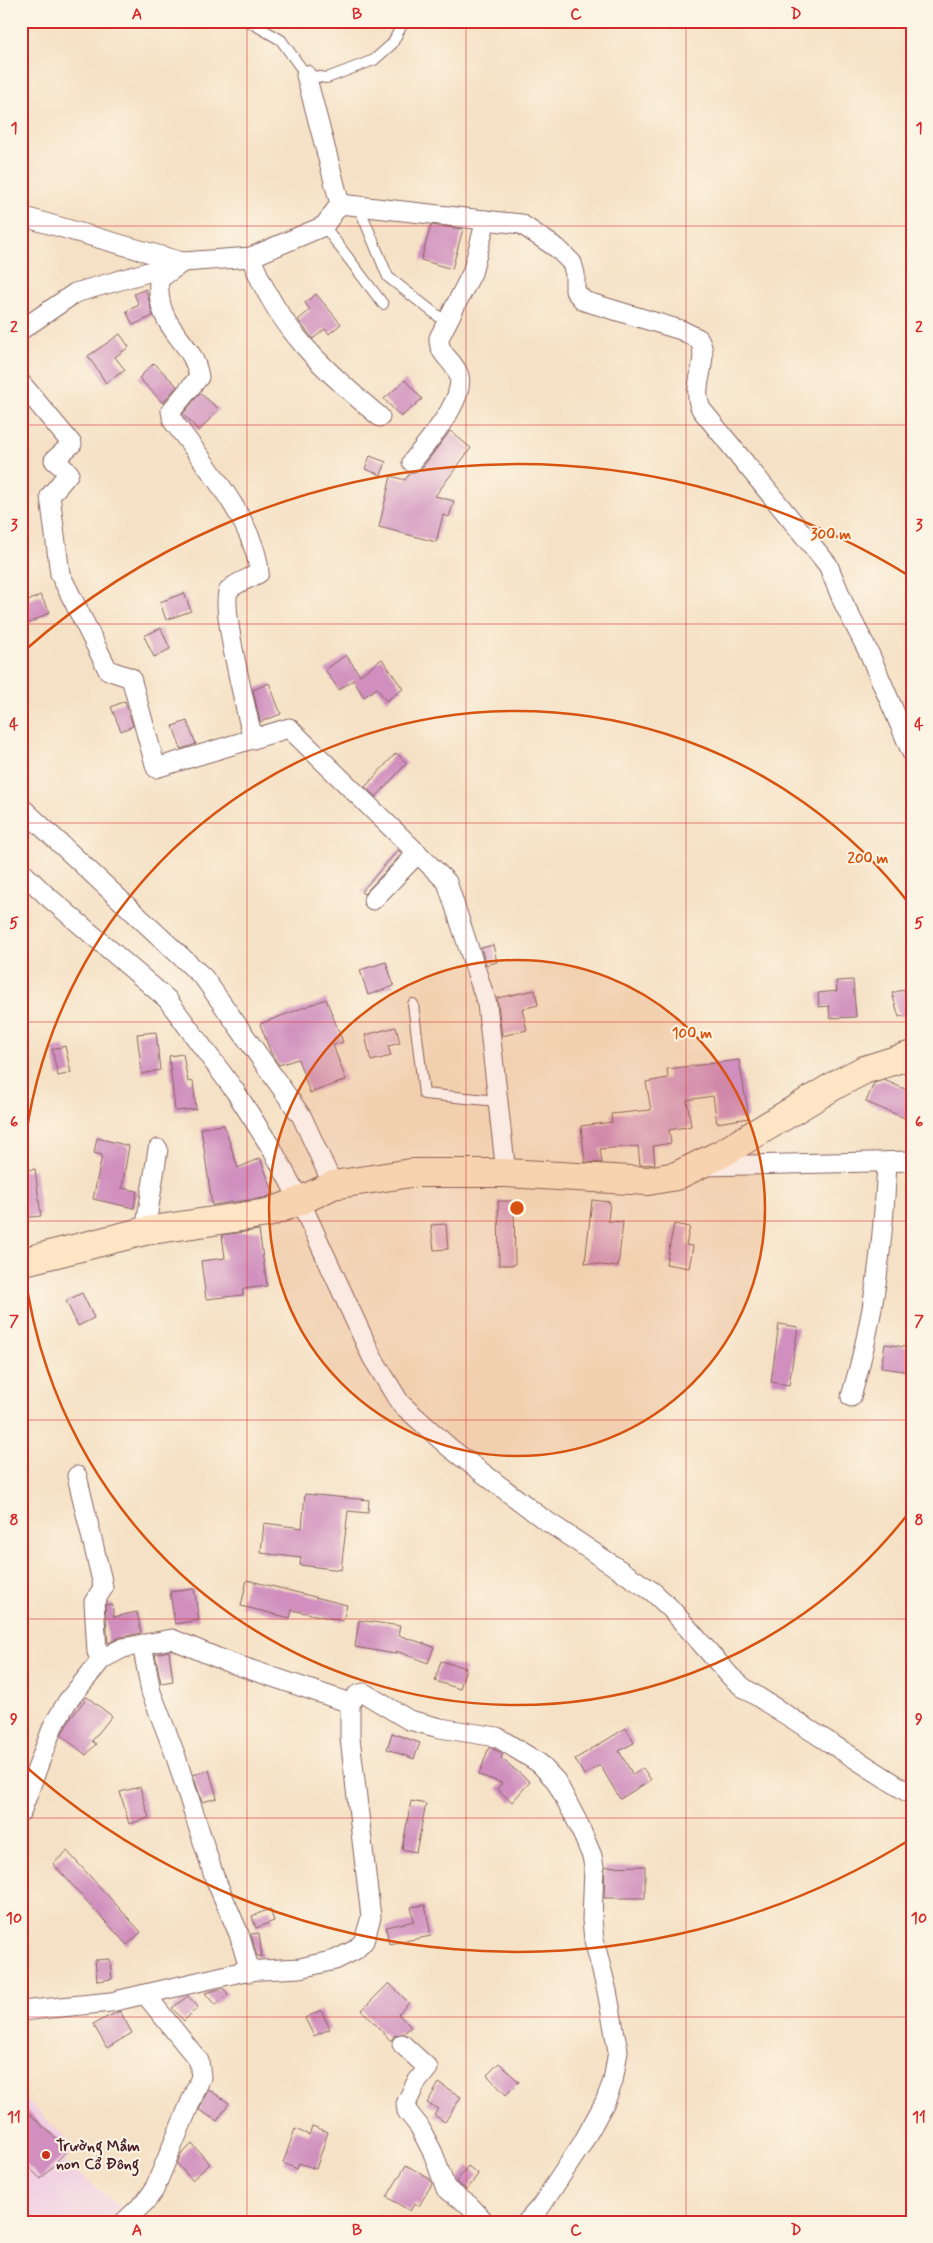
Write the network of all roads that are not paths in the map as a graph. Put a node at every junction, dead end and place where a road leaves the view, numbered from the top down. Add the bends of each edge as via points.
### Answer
1 (248, 21) edge
2 (404, 21) edge
3 (306, 75) junction
4 (340, 204) junction
5 (359, 207) junction
6 (21, 216) edge
7 (486, 220) junction
8 (324, 226) junction
9 (251, 258) junction
10 (183, 262) junction
11 (383, 304) dead end
12 (447, 323) junction
13 (21, 330) edge
14 (21, 383) edge
15 (380, 417) dead end
16 (412, 462) dead end
17 (253, 739) junction
18 (912, 753) edge
19 (21, 807) edge
20 (418, 853) junction
21 (21, 872) edge
22 (373, 900) dead end
23 (413, 1004) dead end
24 (912, 1055) edge
25 (498, 1101) junction
26 (158, 1150) dead end
27 (912, 1161) edge
28 (887, 1162) junction
29 (698, 1166) junction
30 (506, 1173) junction
31 (316, 1193) junction
32 (144, 1231) junction
33 (21, 1262) edge
34 (851, 1397) dead end
35 (77, 1476) dead end
36 (142, 1644) junction
37 (102, 1659) junction
38 (350, 1703) junction
39 (912, 1795) edge
40 (21, 1812) edge
41 (250, 1972) junction
42 (144, 1994) junction
43 (21, 2011) edge
44 (402, 2044) dead end
45 (124, 2222) edge
46 (485, 2222) edge
47 (527, 2222) edge

1 - 3 lane via 281,40
2 - 3 lane via 392,44 374,60 328,78
3 - 4 street
4 - 5 street
4 - 8 street
5 - 7 street
5 - 12 lane via 388,277
6 - 10 street
7 - 12 street via 472,273
7 - 18 street via 521,224 558,249 572,263 574,291 584,301 681,330 699,339 704,354 697,390 701,409 828,565
8 - 9 street
8 - 11 lane
9 - 10 street
9 - 15 street via 267,293 292,332 324,370
10 - 13 street via 75,293
10 - 17 street via 159,279 158,295 164,318 197,363 199,377 171,411 173,421 234,504 259,561 259,573 229,590 226,599
12 - 16 street via 439,338 440,348 459,374 459,390 445,418
14 - 17 street via 72,444 54,460 68,473 50,496 60,574 108,670 131,678 156,768
17 - 20 street via 289,728
19 - 31 street via 204,978 302,1117
20 - 22 street
20 - 25 street via 447,882 487,1004
21 - 31 street via 167,1000 235,1090 272,1149
23 - 25 lane via 424,1094
24 - 29 street via 864,1070 837,1084
25 - 30 street
26 - 32 street
27 - 28 street
28 - 29 street
28 - 34 street via 877,1285 866,1347
29 - 30 street via 676,1176 648,1181
30 - 31 street via 411,1173
31 - 32 street via 268,1213
31 - 39 street via 337,1284 386,1383 418,1422 542,1518 653,1592 744,1688
32 - 33 street
35 - 37 street via 102,1581 94,1602 97,1652
36 - 37 street via 123,1648
36 - 38 street via 172,1639 225,1661
36 - 41 street via 151,1692
37 - 40 street via 67,1702 53,1726
38 - 41 street via 350,1738 371,1916 369,1929 359,1946 335,1960 300,1968
38 - 47 street via 364,1693 409,1720 496,1737 539,1763 556,1782 592,1856 594,1940 618,2051 605,2102 542,2206
41 - 42 street
42 - 43 street via 111,2002
42 - 45 street via 199,2061 201,2077 154,2190
44 - 46 street via 428,2068 416,2082 406,2104 407,2111 433,2153 446,2189 469,2205

